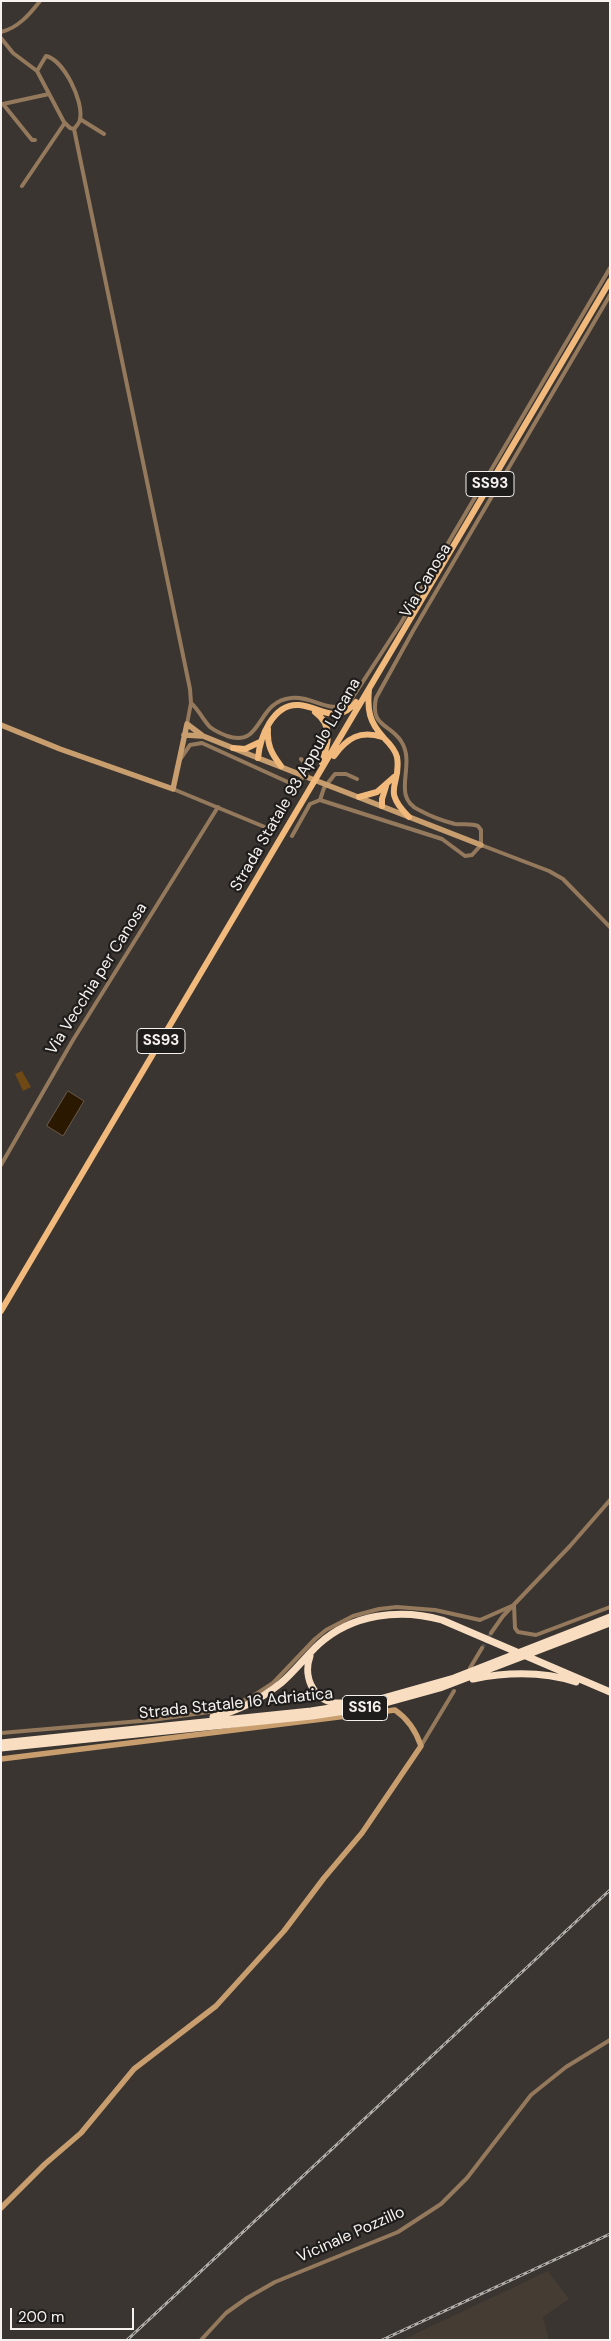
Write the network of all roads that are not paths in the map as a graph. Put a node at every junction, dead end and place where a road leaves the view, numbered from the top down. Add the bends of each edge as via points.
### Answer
1 (40, 1) edge
2 (1, 32) edge
3 (1, 38) edge
4 (38, 71) junction
5 (50, 94) junction
6 (80, 119) junction
7 (64, 122) junction
8 (74, 129) junction
9 (104, 134) dead end
10 (35, 140) dead end
11 (22, 186) dead end
12 (610, 268) edge
13 (610, 281) edge
14 (610, 296) edge
15 (369, 686) junction
16 (191, 703) junction
17 (309, 708) junction
18 (187, 724) junction
19 (1, 725) edge
20 (184, 735) junction
21 (203, 736) junction
22 (384, 738) junction
23 (264, 743) junction
24 (233, 748) junction
25 (258, 758) junction
26 (179, 759) junction
27 (301, 759) dead end
28 (280, 766) junction
29 (395, 776) junction
30 (357, 779) dead end
31 (315, 781) junction
32 (386, 786) junction
33 (173, 789) junction
34 (393, 789) junction
35 (359, 797) junction
36 (320, 800) junction
37 (382, 806) junction
38 (218, 808) junction
39 (409, 817) junction
40 (272, 830) dead end
41 (292, 836) dead end
42 (481, 845) junction
43 (610, 927) edge
44 (1, 1165) edge
45 (1, 1312) edge
46 (610, 1500) edge
47 (514, 1605) junction
48 (610, 1606) edge
49 (610, 1617) edge
50 (610, 1622) edge
51 (491, 1637) junction
52 (482, 1648) tunnel mouth
53 (312, 1651) junction
54 (470, 1668) dead end
55 (440, 1688) junction
56 (454, 1691) dead end
57 (610, 1693) edge
58 (394, 1696) junction
59 (168, 1726) junction
60 (1, 1733) edge
61 (1, 1743) edge
62 (16, 1744) junction
63 (421, 1746) junction
64 (1, 1748) edge
65 (1, 1759) edge
66 (610, 2040) edge
67 (1, 2208) edge
68 (201, 2340) edge

1 - 2 street via 15,26
3 - 4 street via 13,53
4 - 5 street
4 - 6 street via 46,56 60,65 75,94
5 - 7 street
5 - 10 street via 3,104
6 - 8 street
6 - 9 street
7 - 8 street
7 - 11 street
8 - 16 street
12 - 16 street, Via Canosa via 401,623 350,703 329,708 306,698 286,698 267,710 248,737 229,736 211,728
13 - 15 main road, Strada Statale 93 Appulo Lucana / SS93
14 - 42 street, Via Canosa via 413,631 374,706 377,719 401,741 408,770 404,792 409,802 445,821 478,826
15 - 17 main road via 351,709 340,714
15 - 22 main road via 368,714
15 - 31 main road, Strada Statale 93 Appulo Lucana / SS93
16 - 18 street
17 - 23 main road via 299,705 280,712 268,726
17 - 31 main road via 324,722 329,736
18 - 20 street
18 - 21 street
19 - 33 street
20 - 21 street
20 - 26 street
21 - 24 street
22 - 29 main road via 396,756
22 - 31 main road via 363,734 352,737 342,745
23 - 24 main road via 245,749
23 - 25 main road
23 - 28 main road
24 - 25 street
25 - 28 street
26 - 27 street via 190,745 202,743 290,783 300,780 306,772
26 - 33 street
28 - 35 street
29 - 32 main road
29 - 34 main road
30 - 36 street via 335,774 324,788
31 - 45 main road, Strada Statale 93 Appulo Lucana / SS93
32 - 35 main road
32 - 37 main road
33 - 38 street
34 - 37 main road
34 - 39 main road via 396,803
35 - 37 street
36 - 41 street via 310,804
36 - 42 street via 442,839 465,856 472,855
37 - 39 street
38 - 40 street
38 - 44 street, Via Vecchia per Canosa via 73,1040
39 - 42 street
42 - 43 street via 562,878
46 - 47 street
47 - 48 street via 515,1628 532,1636
47 - 51 street
47 - 60 street via 480,1620 435,1610 397,1607 353,1616 315,1639 273,1683 223,1710 152,1720
49 - 58 highway, Strada Statale 16 Adriatica / SS16 via 454,1678
50 - 55 highway, Strada Statale 16 Adriatica / SS16
51 - 53 highway, SS16 via 430,1617 387,1614 346,1626
51 - 57 highway, SS16 via 501,1645
52 - 54 street
53 - 58 highway, SS16 via 307,1666 308,1680 325,1700 339,1703
53 - 59 highway, SS16 via 285,1680 252,1702 217,1716
55 - 57 highway, SS16 via 488,1676 529,1674 559,1677
55 - 62 highway, Strada Statale 16 Adriatica / SS16 via 341,1712
56 - 63 street
58 - 59 highway, Strada Statale 16 Adriatica / SS16 via 320,1710
59 - 62 highway, Strada Statale 16 Adriatica / SS16
61 - 62 highway, Strada Statale 16 Adriatica / SS16
62 - 64 highway, Strada Statale 16 Adriatica / SS16
63 - 65 street via 403,1716 394,1710
63 - 67 street via 362,1833 284,1931 216,2006 134,2068 81,2133
66 - 68 street, Vicinale Pozzillo via 566,2067 532,2095 468,2178 441,2204 398,2232 275,2282 226,2313

